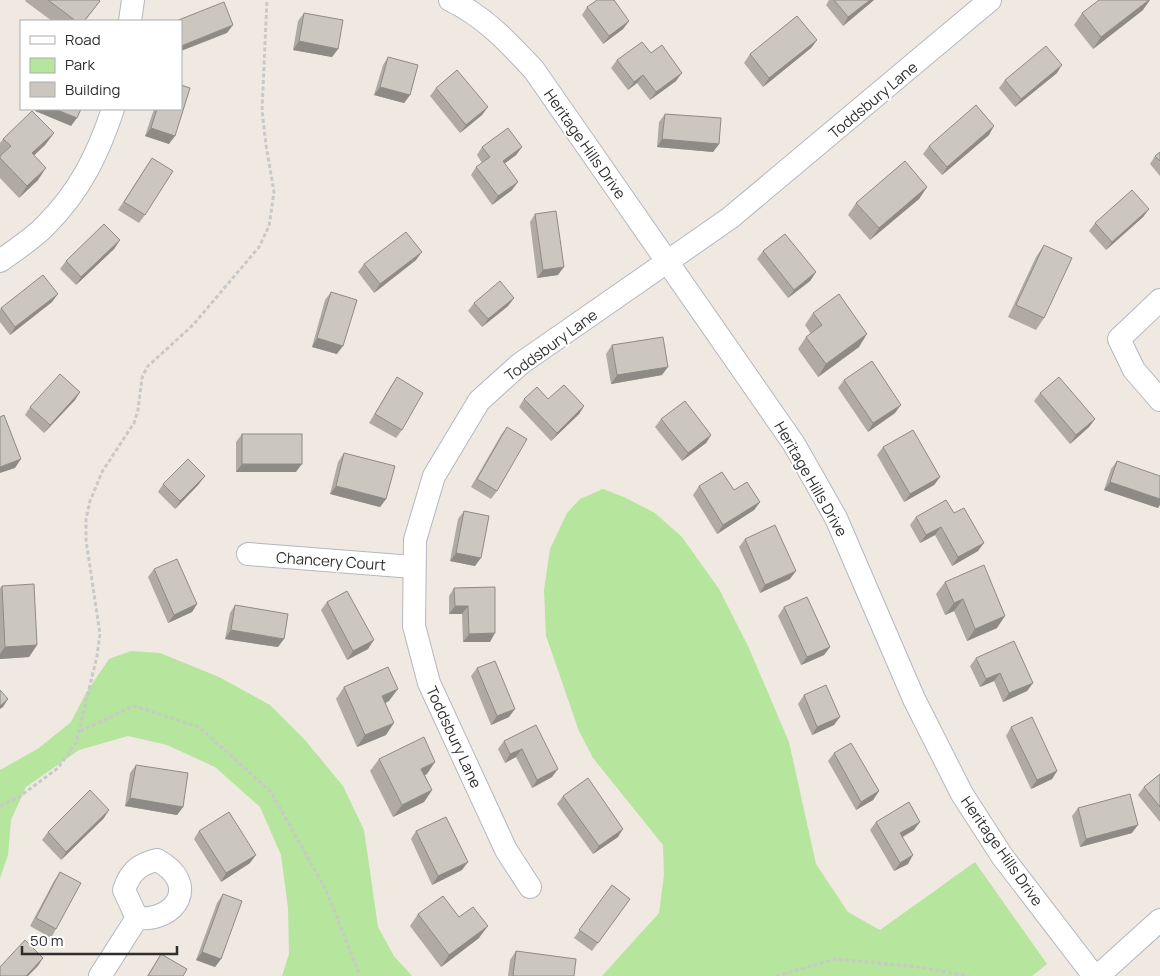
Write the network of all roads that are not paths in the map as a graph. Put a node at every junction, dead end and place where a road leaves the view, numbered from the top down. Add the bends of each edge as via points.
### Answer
1 (133, 0) edge
2 (450, 0) edge
3 (990, 0) edge
4 (130, 20) edge
5 (113, 110) edge
6 (0, 261) edge
7 (668, 262) junction
8 (1159, 302) edge
9 (1160, 400) edge
10 (248, 554) dead end
11 (414, 567) junction
12 (530, 887) dead end
13 (137, 918) dead end
14 (1160, 920) edge
15 (100, 976) edge
16 (1094, 976) edge
17 (1098, 976) edge

1 - 4 street
2 - 7 street, Heritage Hills Drive via 504,37 534,70
3 - 7 street, Toddsbury Lane via 776,181
5 - 6 street via 101,146 78,188 45,226
7 - 11 street, Toddsbury Lane via 520,364 479,401 434,476 415,540
7 - 16 street, Heritage Hills Drive via 794,444 836,518 914,699 962,794 1002,856
8 - 9 street via 1120,339 1134,370
10 - 11 street, Chancery Court
11 - 12 street, Toddsbury Lane via 414,626 429,683 506,850
13 - 15 street
14 - 17 street

